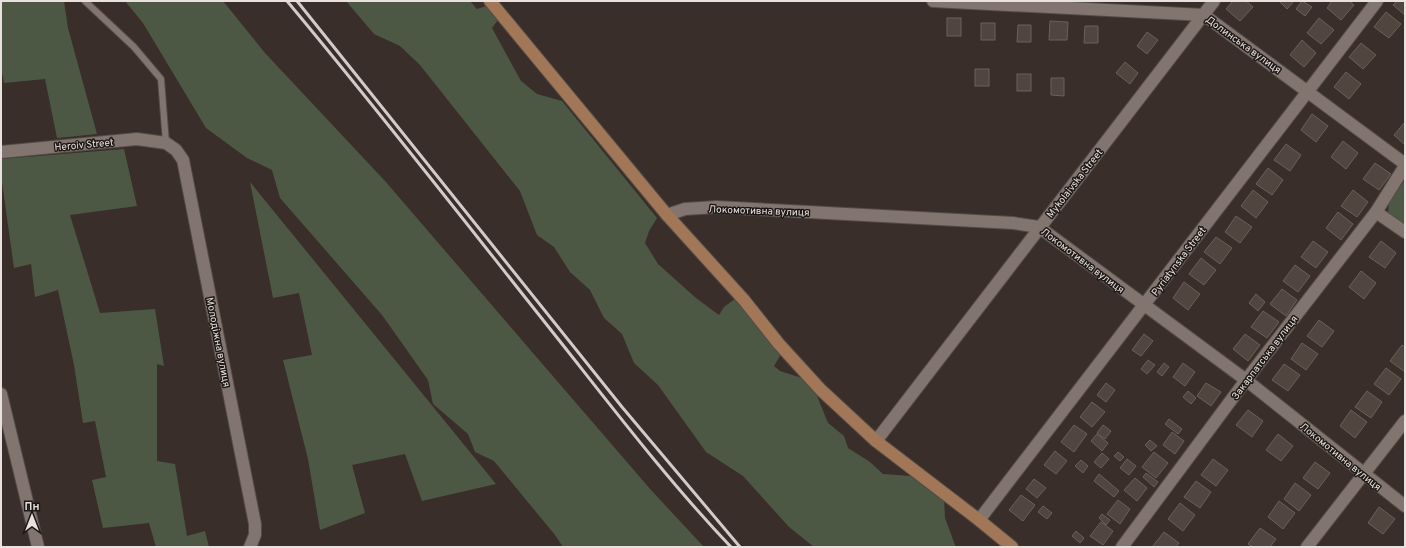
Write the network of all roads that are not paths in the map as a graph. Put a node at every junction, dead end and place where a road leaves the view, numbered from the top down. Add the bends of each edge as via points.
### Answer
1 (85, 1) edge
2 (490, 1) edge
3 (933, 1) edge
4 (1214, 1) edge
5 (1376, 1) edge
6 (1204, 15) junction
7 (1308, 91) junction
8 (166, 143) junction
9 (1, 152) edge
10 (1405, 165) edge
11 (1376, 212) junction
12 (666, 215) junction
13 (1039, 227) junction
14 (1405, 232) edge
15 (1144, 305) junction
16 (1246, 380) junction
17 (1, 394) edge
18 (1405, 421) edge
19 (876, 441) junction
20 (1363, 474) junction
21 (1405, 506) edge
22 (979, 520) junction
23 (38, 547) edge
24 (250, 547) edge
25 (1012, 547) edge
26 (1122, 547) edge
27 (1307, 547) edge

1 - 8 lane via 134,47 161,79
2 - 12 street
3 - 6 street, Долинська вулиця
4 - 6 street, Mykolaivska Street
5 - 7 street, Pyriatynska Street
6 - 7 street, Долинська вулиця
6 - 13 street, Mykolaivska Street
7 - 10 street, Долинська вулиця
7 - 15 street, Pyriatynska Street
8 - 9 street, Heroiv Street via 137,139
8 - 24 street, Молодіжна вулиця via 176,150 183,160 255,524 255,535
10 - 11 street, Закарпатська вулиця
11 - 14 street
11 - 16 street, Закарпатська вулиця
12 - 13 street, Локомотивна вулиця via 685,209 716,207 1012,223
12 - 19 street via 816,384
13 - 15 street, Локомотивна вулиця
13 - 19 street, Mykolaivska Street
15 - 16 street, Локомотивна вулиця
15 - 22 street, Pyriatynska Street
16 - 20 street, Локомотивна вулиця
16 - 26 street, Закарпатська вулиця
17 - 23 street
18 - 20 street
19 - 22 street
20 - 21 street, Локомотивна вулиця
20 - 27 street
22 - 25 street

